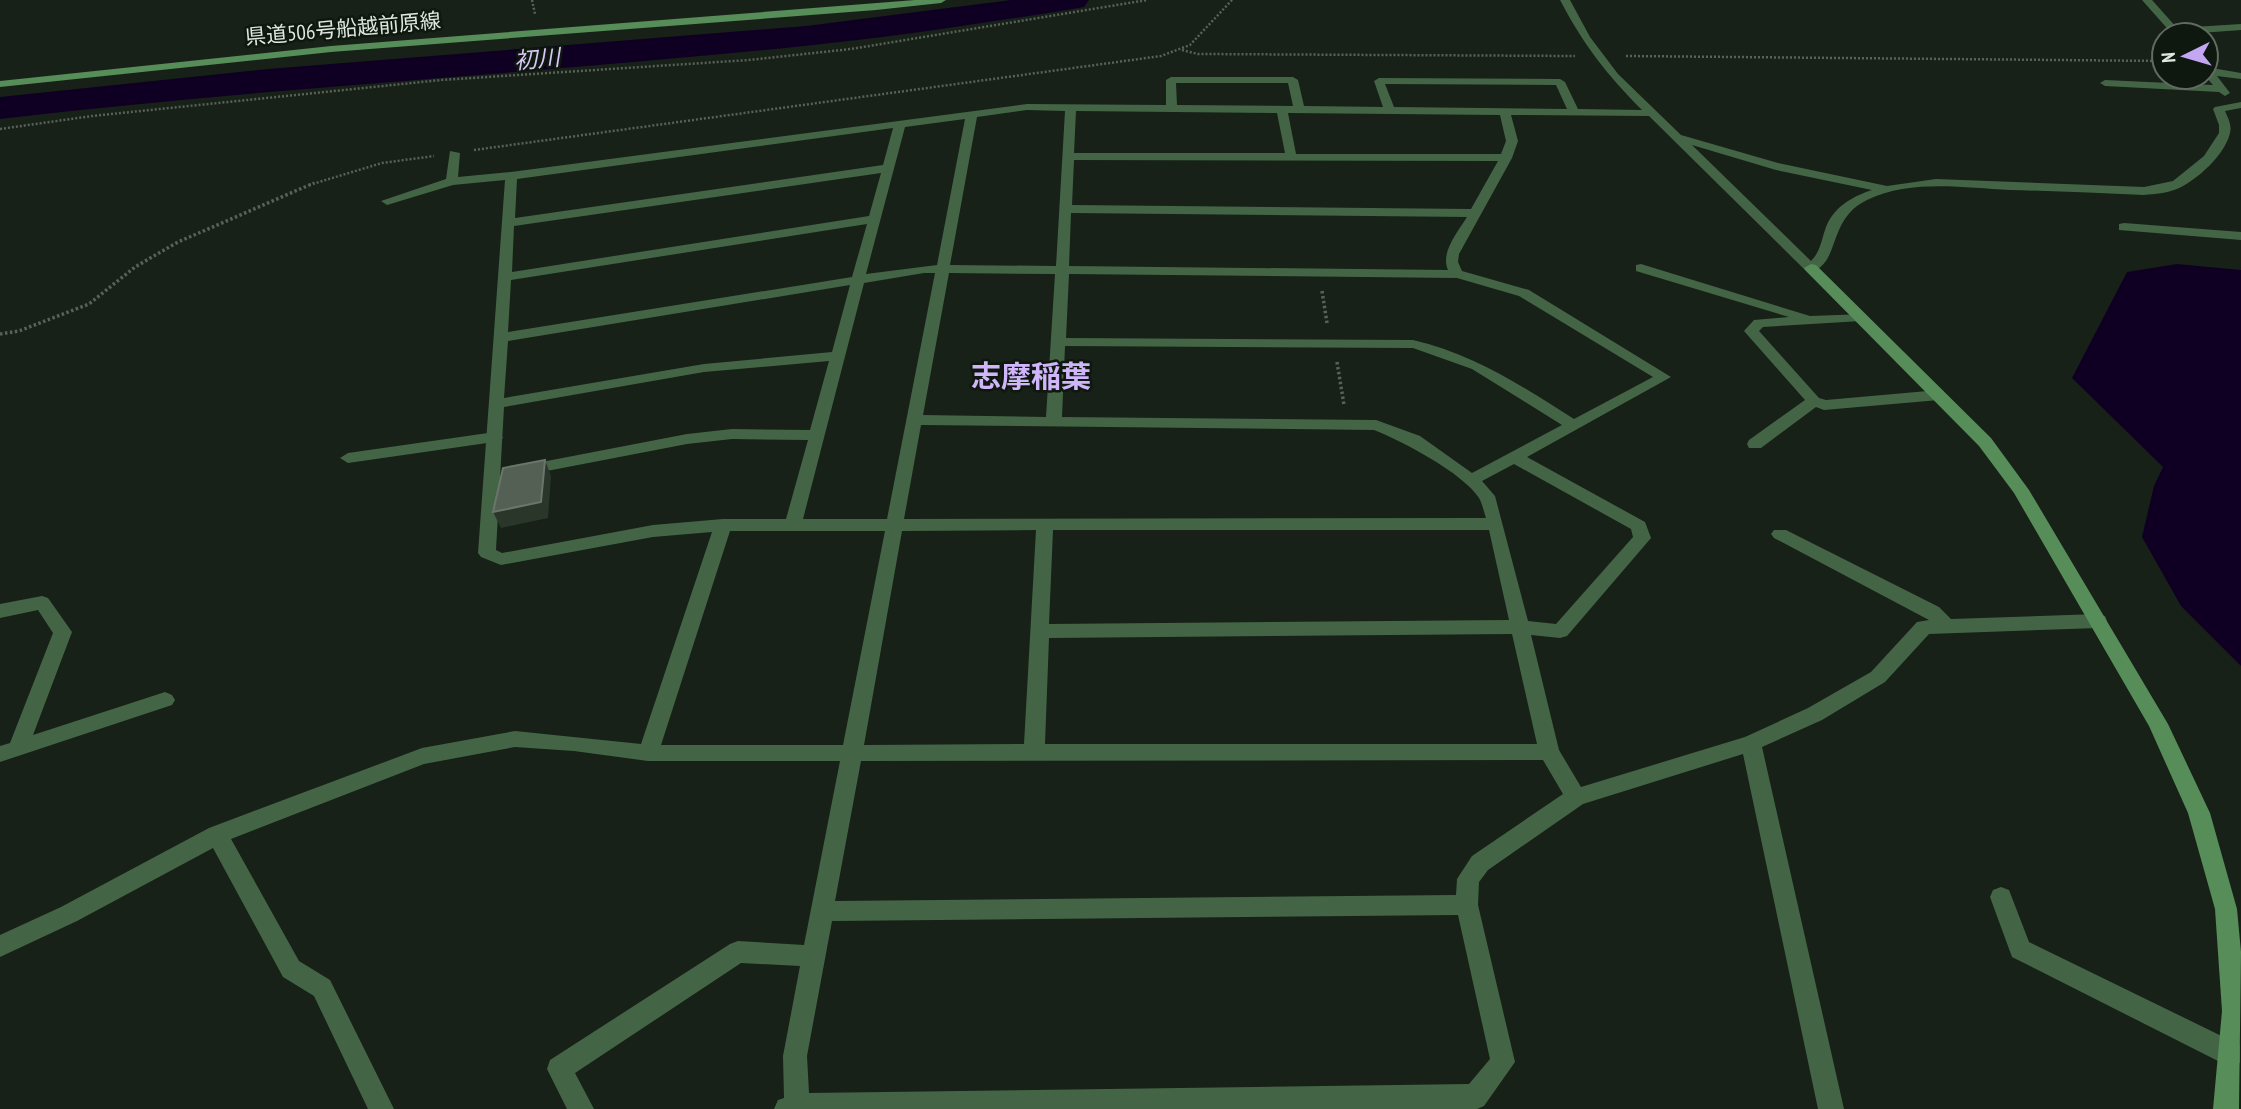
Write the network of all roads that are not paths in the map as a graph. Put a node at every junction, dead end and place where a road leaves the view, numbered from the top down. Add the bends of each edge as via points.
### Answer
1 (941, 0) edge
2 (1565, 0) edge
3 (2147, 0) edge
4 (2165, 21) edge
5 (2241, 27) edge
6 (2220, 29) edge
7 (2220, 73) edge
8 (2241, 76) edge
9 (0, 83) edge
10 (2105, 83) dead end
11 (2221, 89) joint
12 (2238, 104) edge
13 (1071, 106) junction
14 (1172, 107) junction
15 (1282, 108) junction
16 (1299, 108) junction
17 (1389, 109) junction
18 (1504, 110) junction
19 (1573, 111) junction
20 (972, 113) junction
21 (1650, 113) junction
22 (900, 123) junction
23 (1675, 137) junction
24 (454, 156) dead end
25 (1069, 156) junction
26 (1291, 156) junction
27 (1506, 158) junction
28 (888, 168) junction
29 (511, 176) junction
30 (452, 181) junction
31 (1888, 189) junction
32 (387, 201) dead end
33 (1066, 209) junction
34 (1476, 213) junction
35 (874, 219) junction
36 (507, 223) junction
37 (2124, 227) dead end
38 (2241, 236) edge
39 (944, 268) junction
40 (1641, 268) dead end
41 (1811, 268) junction
42 (1062, 271) junction
43 (1457, 274) junction
44 (504, 277) junction
45 (858, 278) junction
46 (1861, 317) junction
47 (1814, 320) junction
48 (503, 337) junction
49 (1059, 342) junction
50 (838, 356) junction
51 (1939, 395) junction
52 (1815, 401) junction
53 (497, 404) junction
54 (1054, 419) junction
55 (915, 420) junction
56 (1574, 426) junction
57 (817, 435) junction
58 (495, 437) junction
59 (1755, 444) dead end
60 (348, 458) dead end
61 (1516, 458) junction
62 (492, 477) junction
63 (1471, 480) junction
64 (793, 524) junction
65 (1496, 524) junction
66 (723, 525) junction
67 (1045, 525) junction
68 (895, 526) junction
69 (1780, 534) dead end
70 (0, 611) edge
71 (2098, 621) junction
72 (1945, 625) junction
73 (1521, 627) junction
74 (1040, 631) junction
75 (165, 700) dead end
76 (1751, 743) junction
77 (9, 751) edge
78 (1549, 752) junction
79 (648, 753) junction
80 (853, 754) junction
81 (1034, 754) junction
82 (1576, 797) junction
83 (217, 835) junction
84 (2001, 897) dead end
85 (1467, 905) junction
86 (823, 911) junction
87 (0, 946) edge
88 (814, 956) junction
89 (2231, 1054) junction
90 (793, 1108) edge
91 (382, 1109) edge
92 (581, 1109) edge
93 (1831, 1109) edge
94 (2226, 1109) edge

1 - 9 main road, 県道506号船越前原線 via 331,49
2 - 21 street via 1597,56
3 - 4 street
5 - 6 street
7 - 8 street
10 - 11 street
11 - 12 street
12 - 31 street via 2219,109 2225,126 2222,143 2213,154 2178,184 2165,189 1936,183
13 - 14 street
13 - 20 street
13 - 25 street
14 - 15 street
14 - 16 street via 1171,80 1293,80
15 - 16 street
15 - 26 street
16 - 17 street
17 - 18 street
17 - 19 street via 1379,81 1560,82
18 - 19 street
18 - 27 street via 1512,141
19 - 21 street
20 - 22 street
20 - 39 street
21 - 23 street
22 - 28 street
22 - 29 street
23 - 31 street via 1776,166
23 - 41 street
24 - 30 street
25 - 26 street
25 - 33 street
26 - 27 street
27 - 34 street
28 - 35 street
28 - 36 street
29 - 30 street
29 - 36 street
30 - 32 street
31 - 41 street via 1844,210 1834,223 1825,257
33 - 34 street
33 - 42 street
34 - 43 street via 1452,254
35 - 44 street
35 - 45 street
36 - 44 street
37 - 38 street
39 - 42 street
39 - 45 street
39 - 55 street
40 - 47 street
41 - 46 main road
42 - 43 street
42 - 49 street
43 - 56 street via 1524,293 1664,377
44 - 48 street
45 - 48 street
45 - 50 street
46 - 47 street
46 - 51 main road
47 - 52 street via 1759,323 1751,331
48 - 53 street
49 - 54 street
49 - 56 street via 1413,344 1443,349 1471,361
50 - 53 street via 704,368
50 - 57 street
51 - 52 street via 1824,405
51 - 71 main road via 2021,490
52 - 59 street
53 - 58 street
54 - 55 street
54 - 63 street via 1376,425 1414,440
55 - 68 street
56 - 61 street
57 - 62 street via 732,434 687,439
57 - 64 street
58 - 60 street
58 - 62 street
61 - 63 street
61 - 73 street via 1639,526 1642,538 1560,631
62 - 66 street via 487,552 501,559 653,531
63 - 65 street via 1487,496
64 - 66 street
64 - 68 street
65 - 67 street
65 - 73 street
66 - 79 street
67 - 68 street
67 - 74 street
68 - 80 street
69 - 72 street via 1933,612
70 - 77 street via 42,603 63,632
71 - 72 street
71 - 89 main road via 2158,724 2199,813 2226,909 2234,1012
72 - 76 street via 1924,627 1878,677 1815,714
73 - 74 street
73 - 78 street
74 - 81 street
75 - 77 street
76 - 82 street
76 - 93 street
78 - 81 street
78 - 82 street
79 - 80 street
79 - 83 street via 515,740 422,756
80 - 81 street
80 - 86 street
82 - 85 street via 1480,863 1468,879
83 - 87 street
83 - 91 street via 291,970 322,988
84 - 89 street via 2020,948
85 - 86 street
85 - 90 street via 1503,1062 1475,1097
86 - 88 street
88 - 90 street via 795,1056
88 - 92 street via 738,952 559,1069
89 - 94 main road

